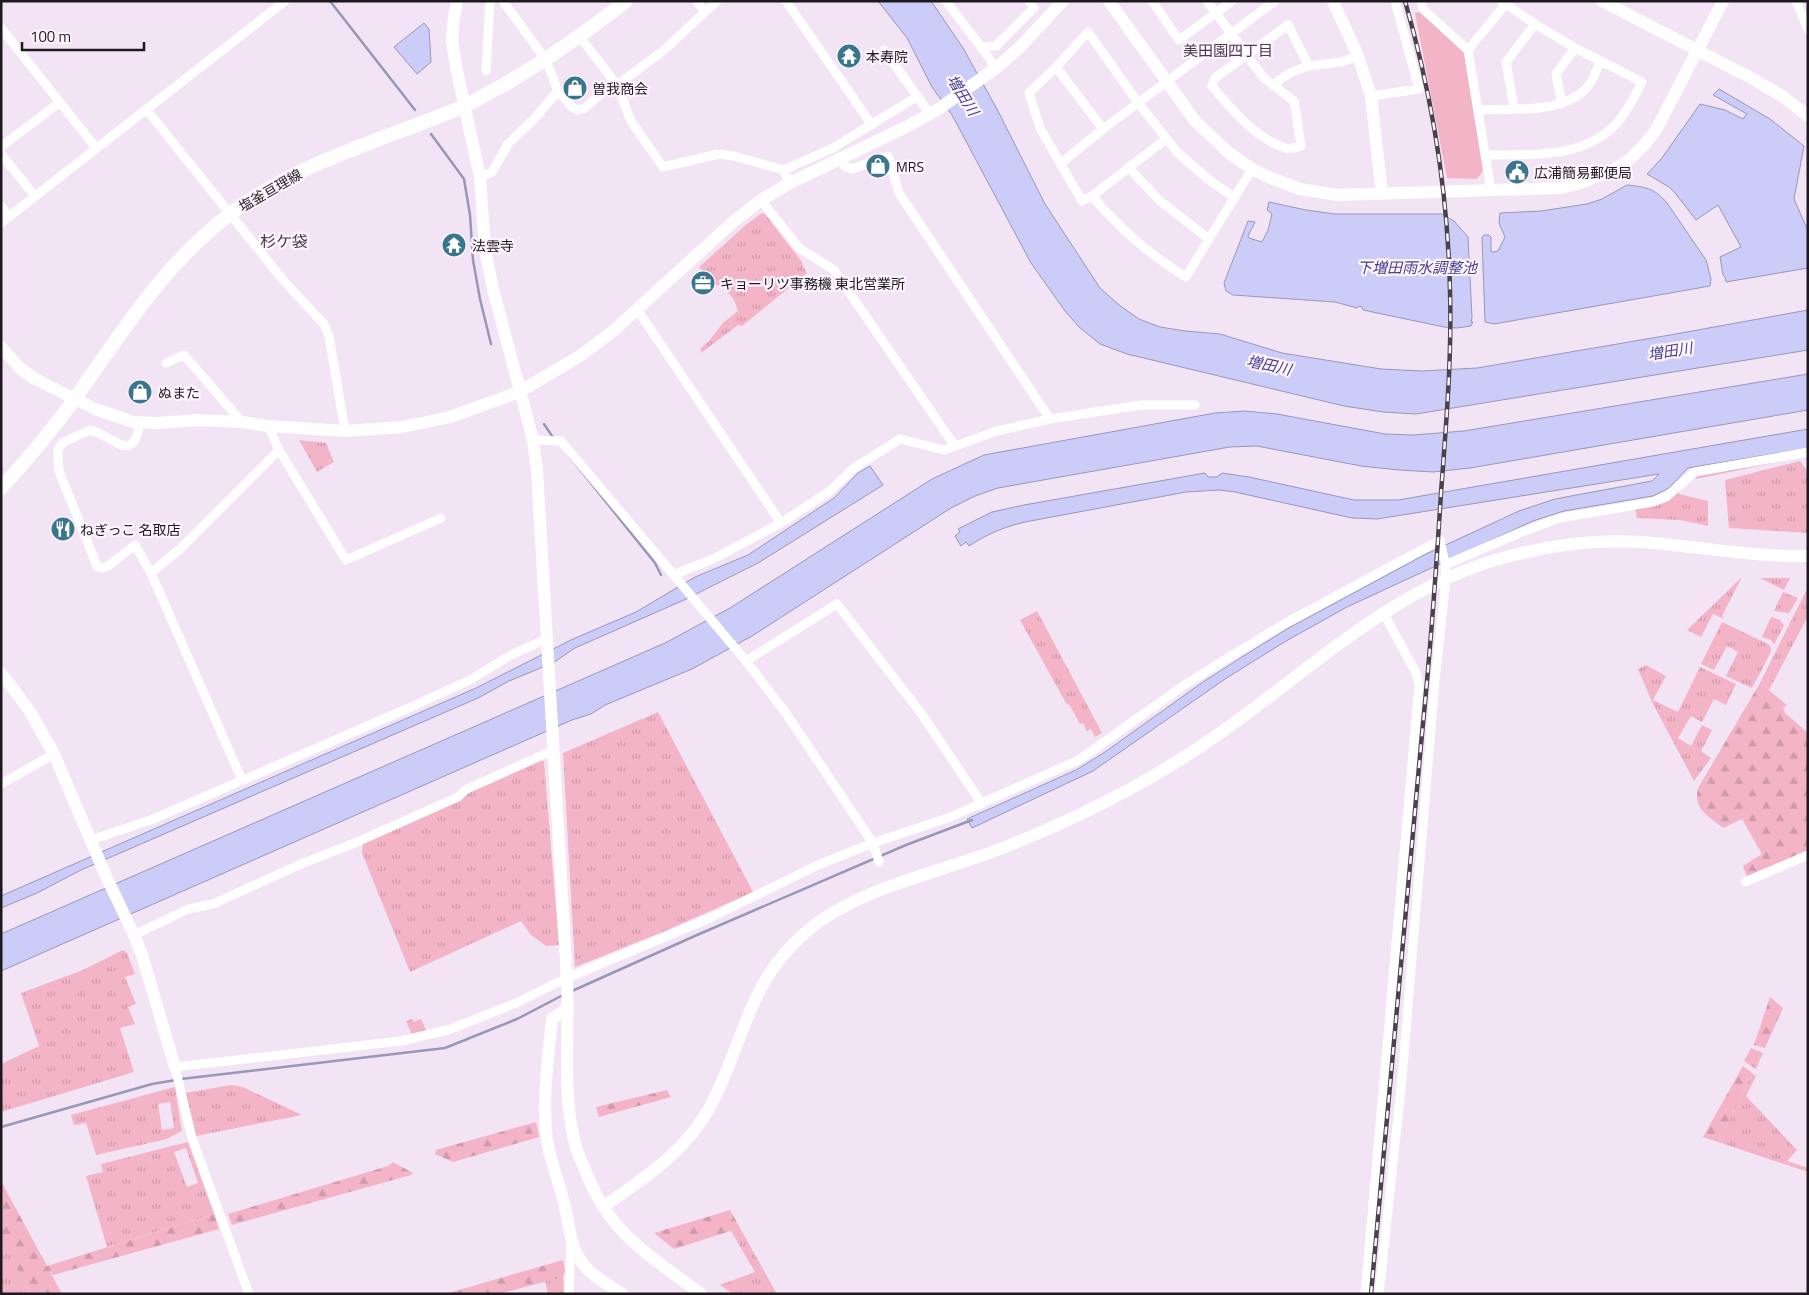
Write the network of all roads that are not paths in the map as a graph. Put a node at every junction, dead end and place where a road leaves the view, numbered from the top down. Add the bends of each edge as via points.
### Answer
1 (285, 1) edge
2 (456, 1) edge
3 (490, 1) edge
4 (503, 1) edge
5 (626, 1) edge
6 (697, 1) edge
7 (717, 1) edge
8 (786, 1) edge
9 (946, 1) edge
10 (1029, 1) edge
11 (1063, 1) edge
12 (1109, 1) edge
13 (1152, 1) edge
14 (1207, 1) edge
15 (1232, 1) edge
16 (1275, 1) edge
17 (1333, 1) edge
18 (1395, 1) edge
19 (1421, 1) edge
20 (1602, 1) edge
21 (1723, 1) edge
22 (1796, 1) edge
23 (1505, 2) edge
24 (705, 12) junction
25 (1216, 13) junction
26 (1535, 24) junction
27 (1, 28) edge
28 (1808, 29) edge
29 (1231, 34) junction
30 (580, 37) junction
31 (982, 47) junction
32 (1575, 48) junction
33 (884, 50) dead end
34 (1468, 50) junction
35 (1698, 50) junction
36 (1246, 55) junction
37 (1358, 56) junction
38 (546, 60) junction
39 (1602, 61) junction
40 (1309, 66) junction
41 (1056, 67) junction
42 (993, 71) junction
43 (486, 72) dead end
44 (1168, 82) junction
45 (617, 85) junction
46 (1273, 86) junction
47 (558, 91) junction
48 (918, 96) junction
49 (1371, 96) junction
50 (59, 103) junction
51 (1139, 104) junction
52 (1562, 104) junction
53 (464, 106) junction
54 (1514, 108) junction
55 (146, 109) junction
56 (1478, 110) junction
57 (934, 112) junction
58 (1808, 116) edge
59 (872, 125) junction
60 (1103, 129) junction
61 (1166, 139) junction
62 (1, 147) edge
63 (96, 148) junction
64 (1, 154) edge
65 (1486, 155) junction
66 (839, 159) junction
67 (1060, 164) junction
68 (1128, 167) junction
69 (1252, 169) junction
70 (784, 170) junction
71 (480, 177) junction
72 (790, 183) junction
73 (1491, 190) junction
74 (1382, 194) junction
75 (35, 196) junction
76 (1092, 196) junction
77 (1234, 198) junction
78 (761, 200) junction
79 (1, 206) edge
80 (230, 214) junction
81 (9, 216) junction
82 (1, 223) edge
83 (1209, 239) junction
84 (637, 309) junction
85 (1, 347) edge
86 (166, 363) dead end
87 (519, 392) junction
88 (75, 399) junction
89 (1195, 405) dead end
90 (1050, 420) junction
91 (140, 422) junction
92 (242, 422) junction
93 (268, 426) junction
94 (345, 432) junction
95 (533, 440) junction
96 (954, 445) junction
97 (279, 450) junction
98 (1808, 452) edge
99 (1, 488) edge
100 (441, 518) dead end
101 (781, 522) junction
102 (1808, 556) edge
103 (1445, 564) junction
104 (151, 573) junction
105 (674, 576) junction
106 (1446, 579) junction
107 (1383, 612) junction
108 (547, 642) junction
109 (746, 661) junction
110 (1, 673) edge
111 (554, 744) junction
112 (54, 754) junction
113 (242, 780) junction
114 (1, 784) edge
115 (982, 804) junction
116 (91, 842) junction
117 (874, 845) junction
118 (1808, 854) edge
119 (879, 862) dead end
120 (1744, 882) dead end
121 (132, 930) junction
122 (567, 980) junction
123 (568, 1004) junction
124 (175, 1070) junction
125 (603, 1207) junction
126 (574, 1250) junction
127 (570, 1275) junction
128 (249, 1294) edge
129 (569, 1294) edge
130 (622, 1294) edge
131 (701, 1294) edge
132 (1366, 1294) edge
133 (1379, 1294) edge

1 - 55 street
2 - 53 street via 452,40
3 - 43 street
4 - 38 street
5 - 30 main road, 塩釜亘理線
6 - 24 street
7 - 24 street
8 - 59 street
9 - 31 street
10 - 31 street via 1034,8 996,46
11 - 42 street
12 - 44 street
13 - 25 street via 1179,40
14 - 25 street
15 - 25 street
16 - 29 street
17 - 37 street
18 - 49 street via 1419,89
19 - 34 street via 1423,9
20 - 35 street
21 - 35 street
22 - 28 street
23 - 26 street
23 - 34 street
24 - 45 street via 663,51
25 - 29 street
26 - 32 street
26 - 54 street via 1506,62
27 - 50 street
29 - 36 street
29 - 44 street
30 - 38 main road, 塩釜亘理線
30 - 45 street
31 - 42 street
32 - 39 street
32 - 52 street via 1556,74
33 - 48 street
34 - 56 street
35 - 58 street via 1764,85
35 - 73 street via 1656,130 1622,165 1596,178 1561,188
36 - 40 street via 1288,25
36 - 46 street
36 - 46 street via 1215,78 1212,86 1234,113 1261,135 1287,149 1301,146 1294,101
37 - 40 street
37 - 49 street
38 - 47 street
38 - 53 main road, 塩釜亘理線
39 - 52 street via 1589,85
39 - 65 street via 1642,82 1620,120 1603,136 1578,148 1549,153
40 - 46 street via 1294,70
41 - 51 street via 1088,32
41 - 60 street
41 - 67 street via 1029,93 1040,128
42 - 57 street
44 - 51 street
44 - 69 street via 1195,121 1229,153
45 - 47 street via 606,89 578,110
45 - 70 street via 630,120 663,167 718,154
47 - 71 street via 508,144 492,172
48 - 57 street
48 - 59 street
49 - 74 street
50 - 62 street
50 - 63 street
51 - 60 street
51 - 61 street
52 - 54 street
53 - 71 street
53 - 80 main road, 塩釜亘理線 via 305,170 275,184
54 - 56 street
55 - 63 street
55 - 80 street
56 - 65 street
57 - 66 street
59 - 70 street via 833,148
60 - 67 street
61 - 68 street
61 - 77 street via 1194,167
63 - 75 street
64 - 75 street
65 - 73 street
66 - 72 street
66 - 90 street via 852,169 888,156 899,193
67 - 76 street via 1082,201
68 - 76 street
68 - 83 street via 1160,201
69 - 74 street via 1300,189 1338,195
69 - 77 street
70 - 72 street
71 - 87 street via 485,250
72 - 78 street
73 - 74 street
75 - 81 street
76 - 83 street via 1130,237 1159,261 1186,277
77 - 83 street
78 - 84 street
78 - 96 street via 799,248 834,270
79 - 81 street
80 - 88 main road, 塩釜亘理線 via 164,276
80 - 94 street via 282,280 324,324 329,336
81 - 82 street
84 - 87 street via 580,356
84 - 101 street
85 - 88 street via 35,379
86 - 92 street via 184,355
87 - 94 street via 450,417 402,427
87 - 95 street
88 - 91 street via 95,409
88 - 99 main road, 塩釜亘理線 via 41,444
89 - 90 street via 1141,405
90 - 96 street via 997,431
91 - 92 street
91 - 104 street via 138,436 126,445 112,443 102,434 90,430 62,443 58,457 59,470 97,566 108,566 135,545
92 - 93 street
93 - 94 street
93 - 97 street
95 - 105 street via 561,440
95 - 108 street
96 - 101 street via 944,450 900,439 854,468 830,491
97 - 100 street via 346,560
97 - 104 street via 180,549
98 - 103 street via 1695,472 1666,497 1654,502 1560,518
101 - 105 street
102 - 106 street via 1762,555 1637,542 1598,542 1510,556
103 - 106 street
103 - 115 street via 1440,540 1284,624 1186,684 1079,760
104 - 113 street
105 - 109 street
106 - 107 street
106 - 133 street via 1402,1079
107 - 125 street via 1212,739 1148,779 1007,846 858,900 812,927 781,957 763,983 720,1086 694,1131 661,1166
107 - 132 street via 1419,685
108 - 111 street
108 - 113 street via 509,656 463,683
109 - 115 street via 837,604 921,713
109 - 117 street via 785,712
110 - 112 street via 30,710
111 - 121 street via 465,790 458,797 357,842 213,904 188,909
111 - 122 street
112 - 114 street
112 - 116 street
113 - 116 street
115 - 117 street
116 - 121 street
117 - 119 street
117 - 122 street via 818,865 710,918
118 - 120 street
121 - 124 street
122 - 123 street
122 - 124 street via 451,1029 401,1041
123 - 125 street via 573,1135 581,1161
123 - 126 street via 552,1019 545,1097 548,1143
124 - 128 street via 192,1138
125 - 131 street via 641,1248
126 - 127 street
126 - 127 street
126 - 130 street via 598,1278
127 - 129 street

